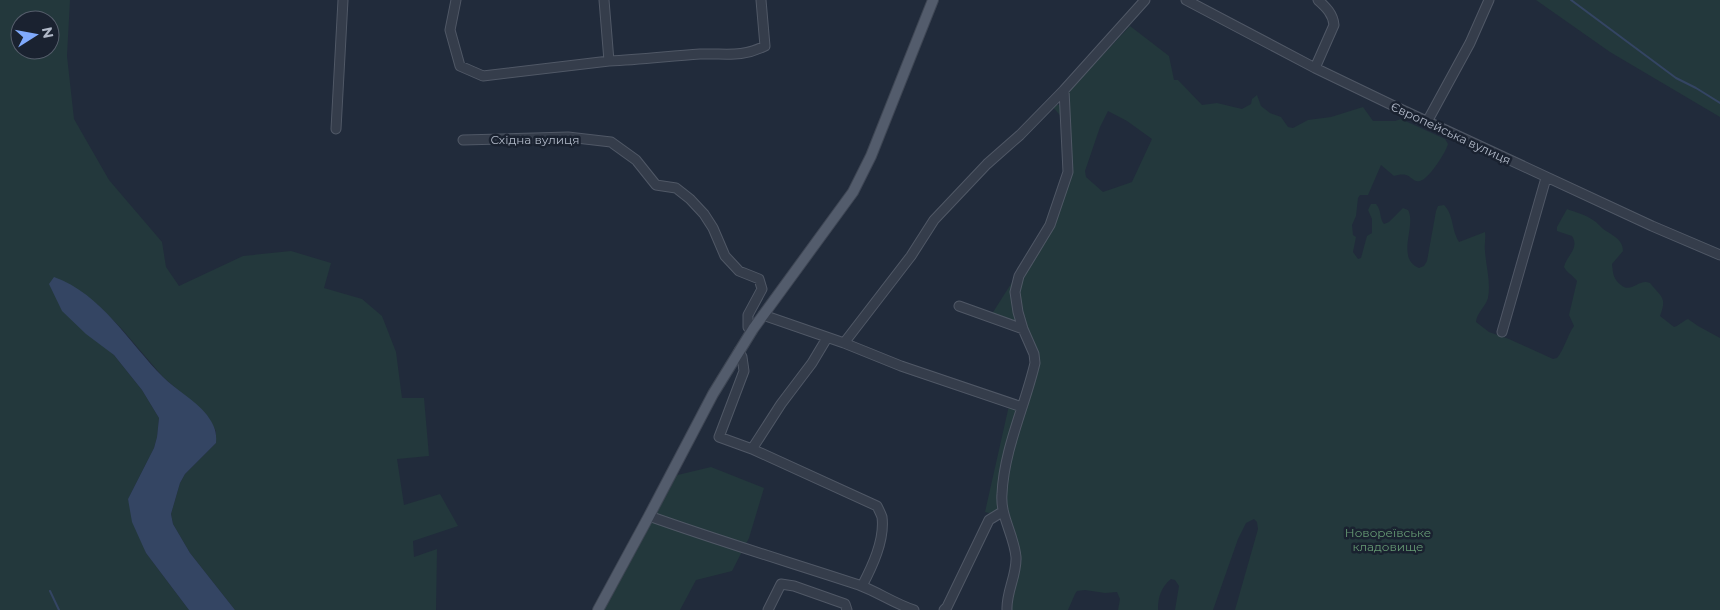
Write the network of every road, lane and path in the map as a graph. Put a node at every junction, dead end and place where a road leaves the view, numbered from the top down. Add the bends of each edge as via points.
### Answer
1 (343, 0) edge
2 (456, 0) edge
3 (604, 0) edge
4 (761, 0) edge
5 (934, 0) edge
6 (1145, 0) edge
7 (1186, 0) edge
8 (1318, 0) edge
9 (1489, 0) edge
10 (609, 61) junction
11 (1315, 68) junction
12 (1064, 90) junction
13 (1428, 120) junction
14 (336, 128) dead end
15 (463, 140) dead end
16 (1546, 178) junction
17 (1720, 255) edge
18 (959, 306) dead end
19 (764, 315) junction
20 (753, 329) junction
21 (1023, 329) junction
22 (1502, 332) dead end
23 (828, 338) junction
24 (844, 343) junction
25 (739, 351) junction
26 (1022, 407) junction
27 (752, 449) junction
28 (1002, 512) junction
29 (649, 516) junction
30 (862, 586) junction
31 (598, 610) edge
32 (768, 610) edge
33 (848, 610) edge
34 (914, 610) edge
35 (944, 610) edge
36 (1007, 610) edge

1 - 14 street
2 - 10 street via 450,30 460,66 484,76
3 - 10 street
4 - 10 street via 765,46 752,53
5 - 19 main road via 853,192
6 - 12 street
7 - 11 street, Європейська вулиця
8 - 11 street via 1334,18 1334,25
9 - 13 street
11 - 13 street, Європейська вулиця
12 - 21 street via 1068,172 1050,225 1019,276 1014,292
12 - 24 street via 934,220
13 - 16 street, Європейська вулиця
15 - 20 street, Східна вулиця via 568,137 611,142 636,160 656,185 676,188 690,198 713,228 725,256 739,271 759,279 762,289 748,315 748,327
16 - 17 street, Європейська вулиця
16 - 22 street
18 - 21 street
19 - 20 main road
19 - 23 street
20 - 25 main road
21 - 26 street via 1035,363
23 - 24 street
23 - 27 street
24 - 26 street
25 - 27 street via 744,370 719,437
25 - 29 main road
26 - 28 street via 1007,463
27 - 30 street via 877,506 882,517 880,540
28 - 35 street via 989,520
28 - 36 street via 1016,558
29 - 30 street
29 - 31 main road
30 - 34 street
32 - 33 street via 781,584 846,604

